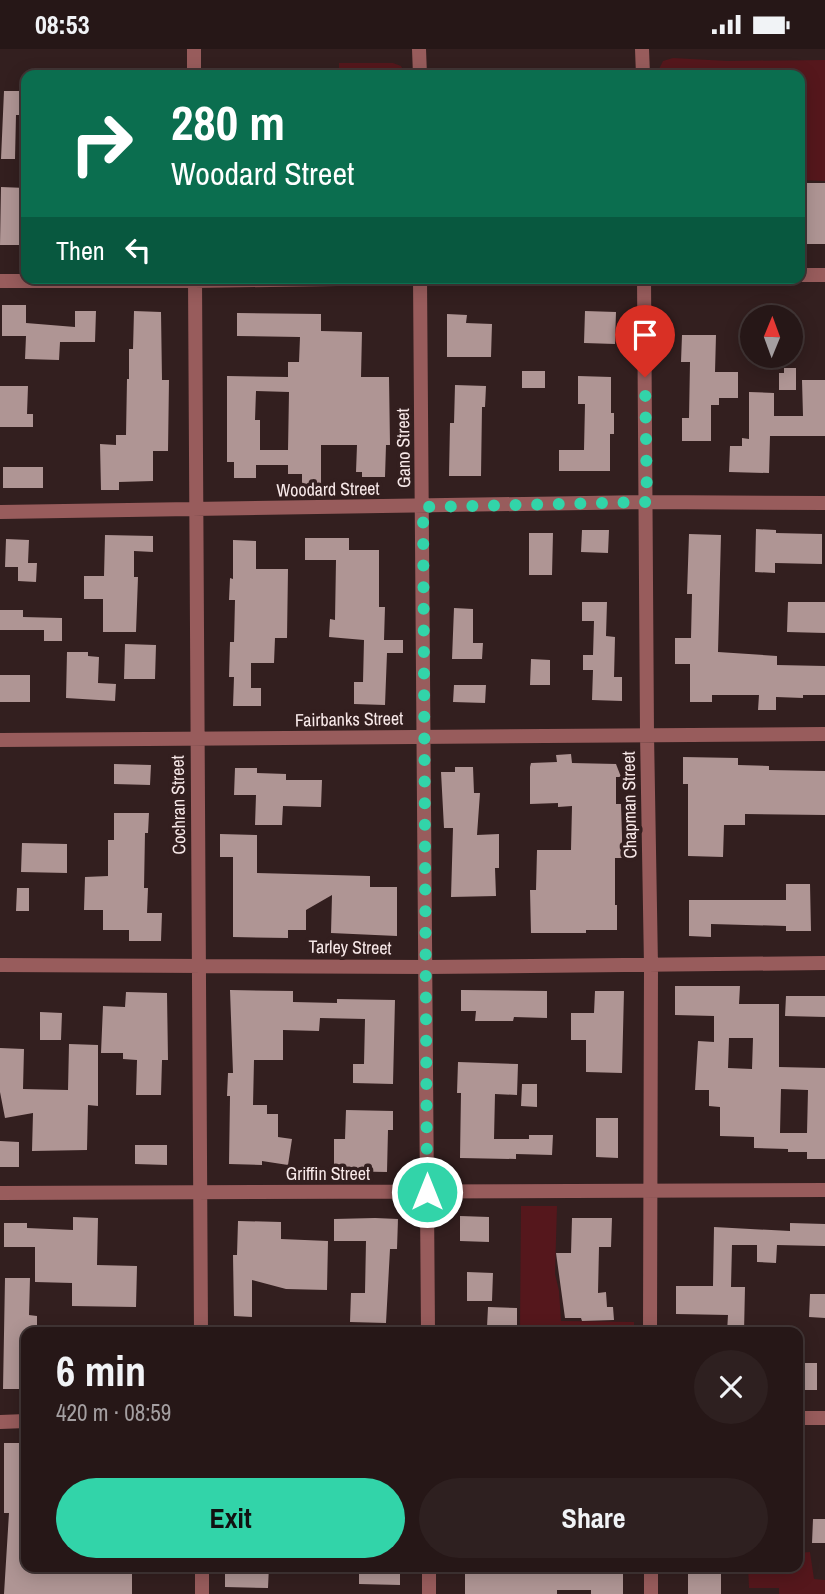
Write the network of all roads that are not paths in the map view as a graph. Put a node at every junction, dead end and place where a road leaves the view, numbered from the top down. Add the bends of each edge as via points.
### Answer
1 (194, 49) edge
2 (419, 49) edge
3 (642, 49) edge
4 (194, 70) edge
5 (419, 70) edge
6 (643, 70) edge
7 (805, 275) edge
8 (825, 275) edge
9 (0, 281) edge
10 (21, 281) edge
11 (195, 284) edge
12 (420, 284) edge
13 (644, 284) edge
14 (647, 502) junction
15 (825, 503) edge
16 (423, 507) junction
17 (195, 510) junction
18 (0, 513) edge
19 (647, 734) junction
20 (825, 734) edge
21 (423, 738) junction
22 (0, 740) edge
23 (196, 740) junction
24 (825, 964) edge
25 (0, 965) edge
26 (199, 965) junction
27 (651, 966) junction
28 (426, 967) junction
29 (649, 1190) junction
30 (825, 1190) edge
31 (200, 1192) junction
32 (427, 1192) junction
33 (0, 1193) edge
34 (201, 1327) edge
35 (428, 1327) edge
36 (650, 1327) edge
37 (825, 1417) edge
38 (803, 1418) edge
39 (0, 1422) edge
40 (21, 1422) edge
41 (202, 1572) edge
42 (429, 1572) edge
43 (651, 1572) edge
44 (202, 1594) edge
45 (429, 1594) edge
46 (651, 1594) edge

1 - 4 street
2 - 5 street
3 - 6 street
7 - 8 street
9 - 10 street
11 - 17 street, Cochran Street
12 - 16 street, Gano Street
13 - 14 street, Chapman Street
14 - 15 street, Woodard Street
14 - 16 street, Woodard Street
14 - 19 street, Chapman Street
16 - 17 street, Woodard Street
16 - 21 street, Gano Street
17 - 18 street, Woodard Street
17 - 23 street, Cochran Street
19 - 20 street, Fairbanks Street
19 - 21 street, Fairbanks Street
19 - 27 street, Chapman Street
21 - 23 street, Fairbanks Street
21 - 28 street, Gano Street
22 - 23 street, Fairbanks Street
23 - 26 street, Cochran Street
24 - 27 street, Tarley Street
25 - 26 street, Tarley Street
26 - 28 street, Tarley Street
26 - 31 street, Cochran Street
27 - 28 street, Tarley Street
27 - 29 street, Chapman Street
28 - 32 street, Gano Street
29 - 30 street, Griffin Street
29 - 32 street, Griffin Street
29 - 36 street, Chapman Street
31 - 32 street, Griffin Street
31 - 33 street, Griffin Street
31 - 34 street, Cochran Street
32 - 35 street, Gano Street
37 - 38 street
39 - 40 street
41 - 44 street
42 - 45 street
43 - 46 street

